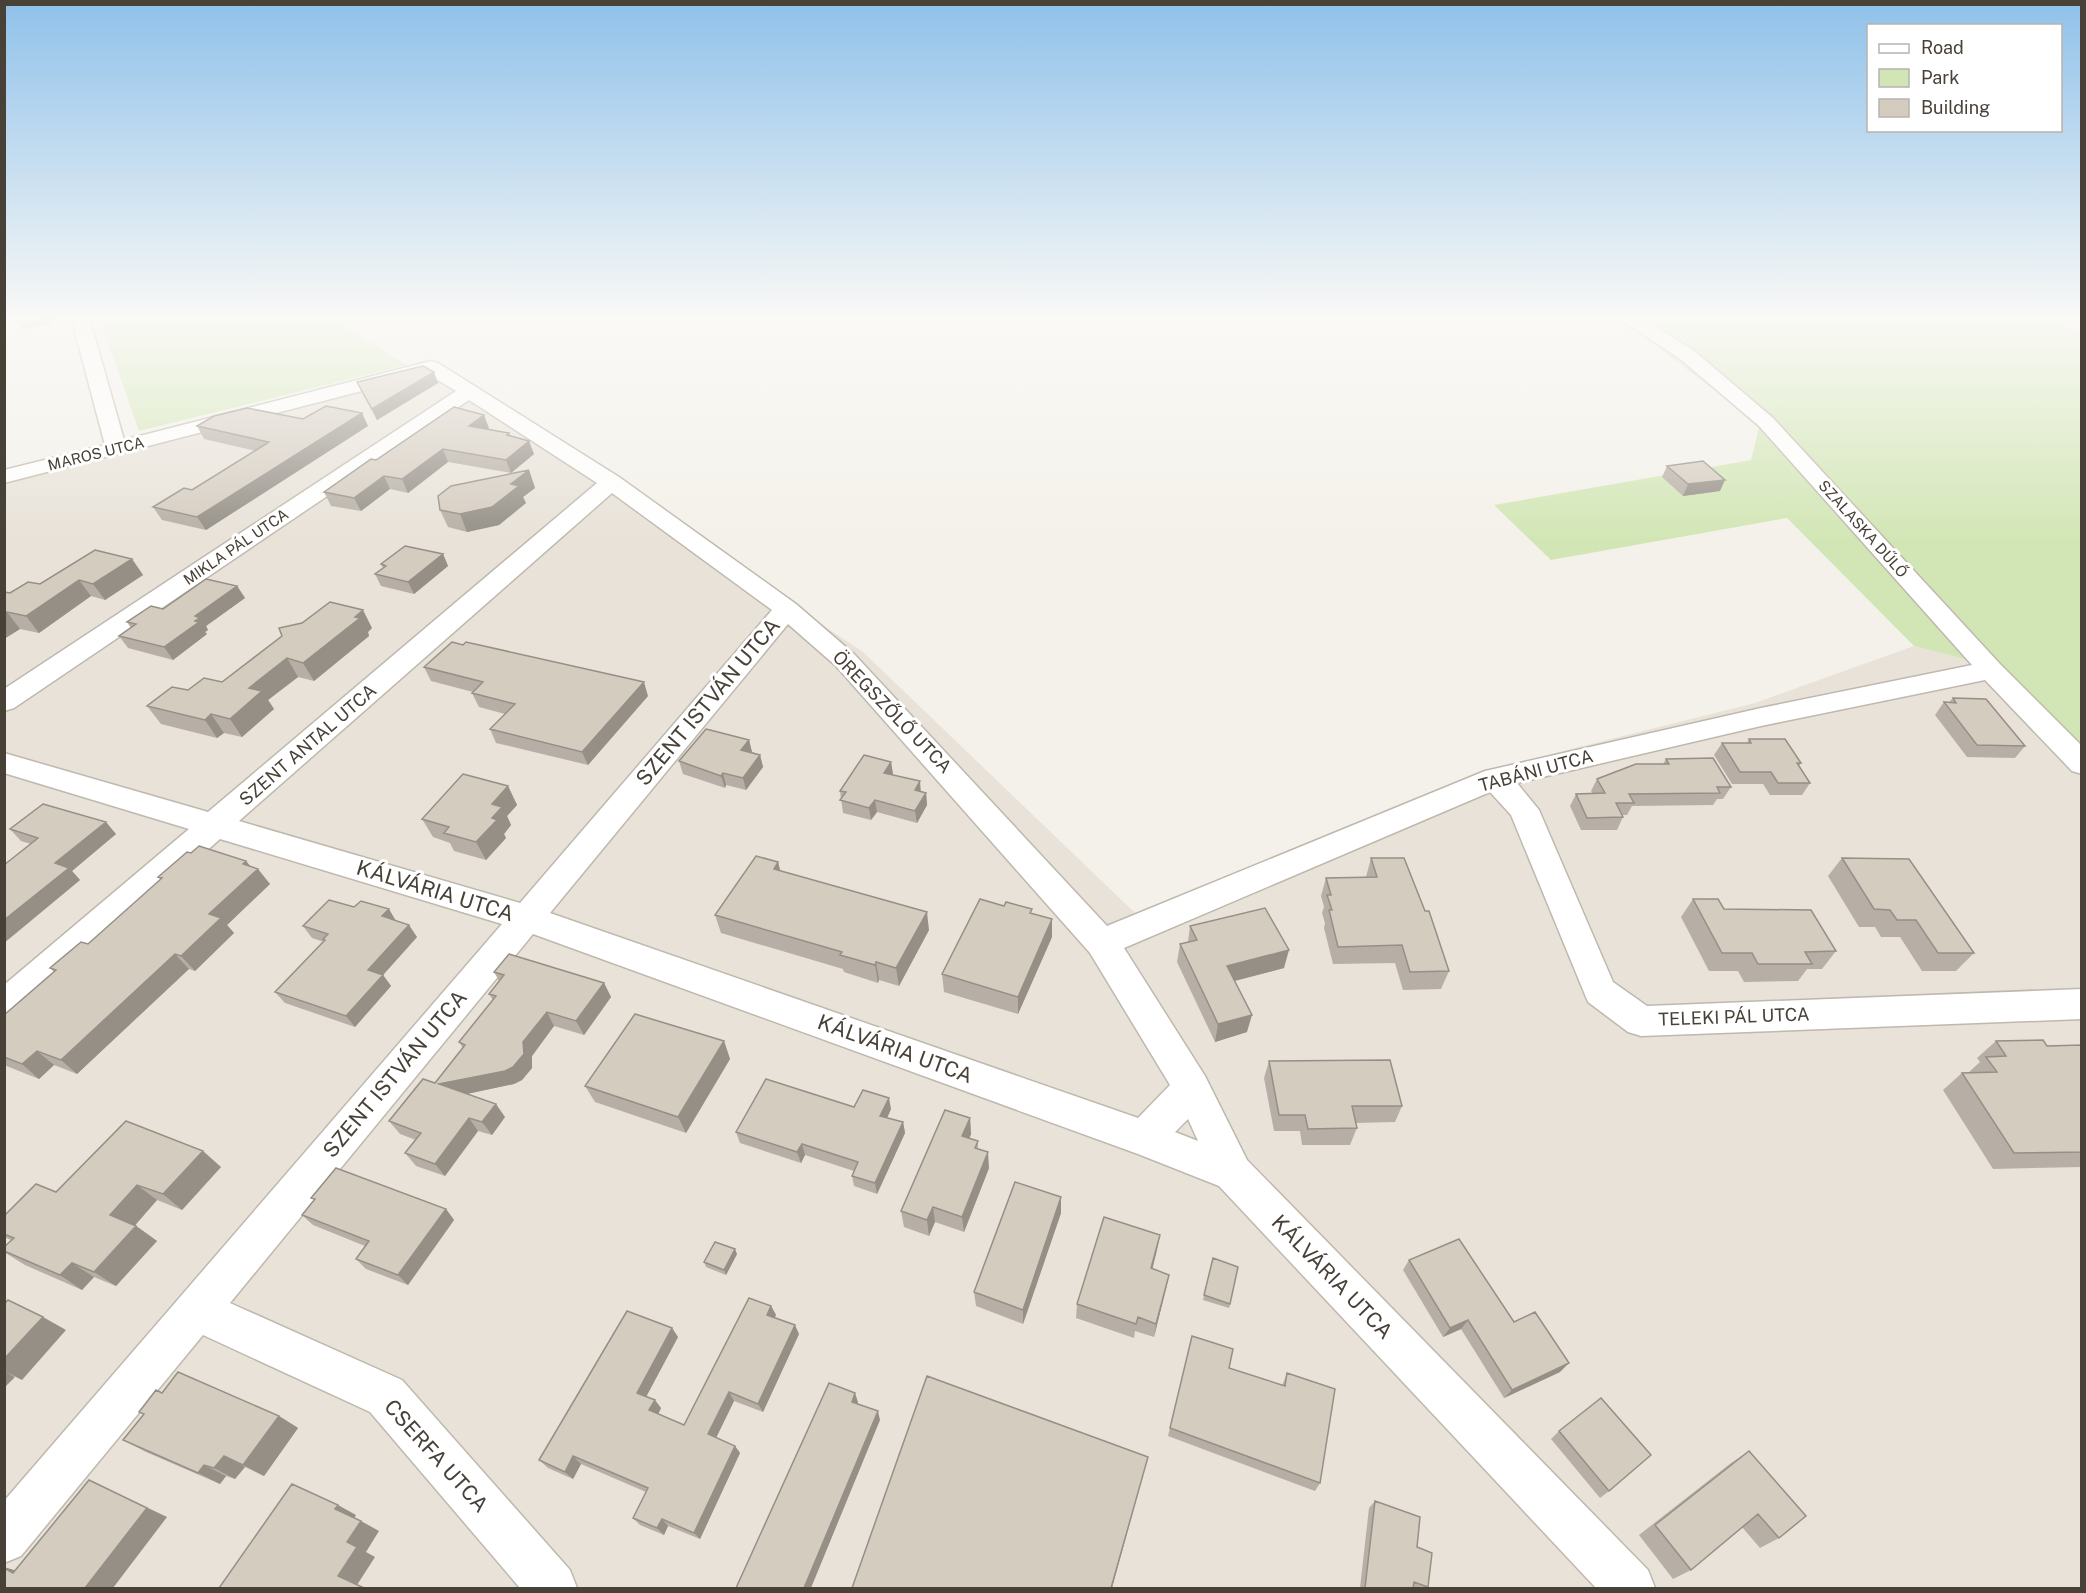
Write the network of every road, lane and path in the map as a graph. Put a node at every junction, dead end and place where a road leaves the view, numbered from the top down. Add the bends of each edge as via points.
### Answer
1 (101, 391) edge
2 (337, 391) edge
3 (1730, 391) edge
4 (468, 392) joint
5 (117, 448) junction
6 (4, 477) edge
7 (611, 482) junction
8 (787, 609) junction
9 (1991, 670) junction
10 (4, 702) edge
11 (4, 763) edge
12 (2082, 764) edge
13 (1495, 778) junction
14 (215, 826) junction
15 (525, 918) junction
16 (1102, 943) junction
17 (2082, 1004) edge
18 (4, 1007) edge
19 (1192, 1088) junction
20 (1144, 1138) junction
21 (1233, 1173) junction
22 (197, 1310) junction
23 (4, 1539) edge
24 (552, 1588) edge
25 (1630, 1588) edge

1 - 5 street
2 - 5 street, MAROS UTCA
3 - 9 street, SZALASKA DŰLŐ via 1766,422
4 - 7 street, ÖREGSZŐLŐ UTCA
4 - 10 street, MIKLA PÁL UTCA
5 - 6 street, MAROS UTCA
7 - 8 street, ÖREGSZŐLŐ UTCA
7 - 14 street, SZENT ANTAL UTCA
8 - 15 street, SZENT ISTVÁN UTCA
8 - 16 street, ÖREGSZŐLŐ UTCA via 845,660
9 - 12 street, SZALASKA DŰLŐ
9 - 13 street, TABÁNI UTCA via 1761,717
11 - 14 street, KÁLVÁRIA UTCA
13 - 16 street, TABÁNI UTCA
13 - 17 street, TELEKI PÁL UTCA via 1524,810 1600,992 1641,1021
14 - 15 street, KÁLVÁRIA UTCA
14 - 18 street, SZENT ANTAL UTCA
15 - 20 street, KÁLVÁRIA UTCA
15 - 22 street, SZENT ISTVÁN UTCA
16 - 19 street, ÖREGSZŐLŐ UTCA
19 - 20 street
19 - 21 street, ÖREGSZŐLŐ UTCA
20 - 21 street, KÁLVÁRIA UTCA
21 - 25 street, KÁLVÁRIA UTCA
22 - 23 street, SZENT ISTVÁN UTCA
22 - 24 street, CSERFA UTCA via 386,1396

